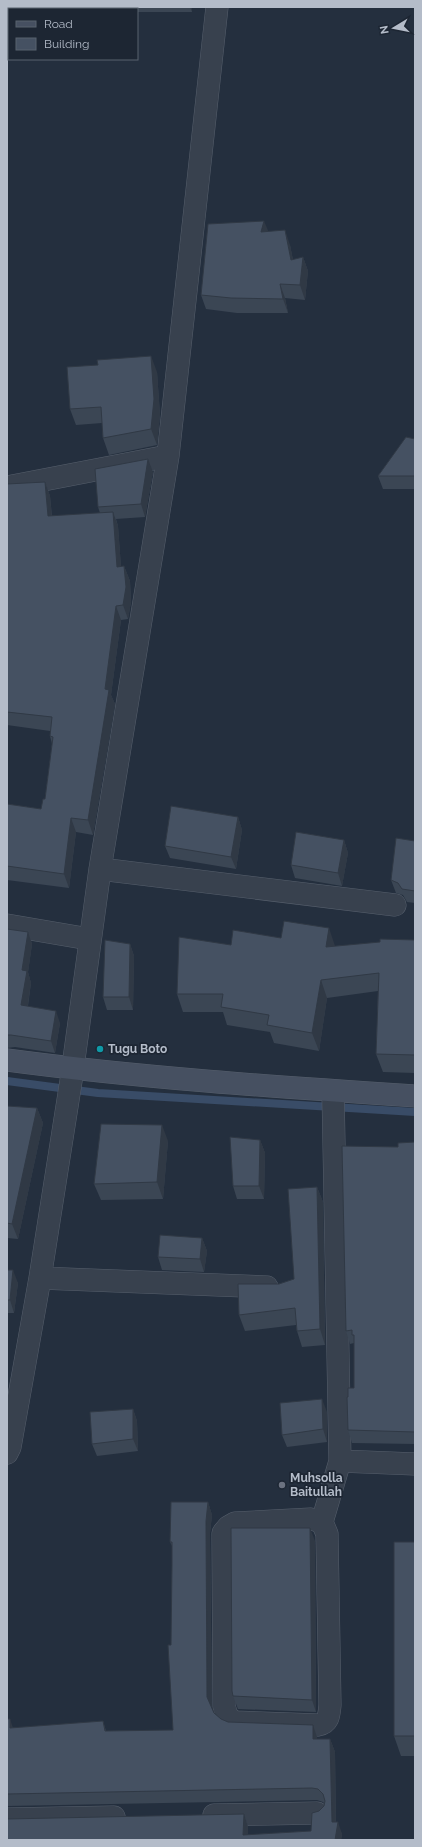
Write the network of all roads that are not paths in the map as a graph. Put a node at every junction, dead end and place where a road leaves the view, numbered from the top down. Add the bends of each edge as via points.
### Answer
1 (217, 7) edge
2 (168, 456) junction
3 (7, 487) edge
4 (100, 869) junction
5 (395, 905) dead end
6 (7, 925) edge
7 (90, 939) junction
8 (7, 1060) edge
9 (70, 1083) junction
10 (415, 1096) edge
11 (333, 1102) junction
12 (40, 1278) junction
13 (285, 1287) edge
14 (8, 1449) edge
15 (340, 1461) junction
16 (415, 1464) edge
17 (322, 1522) junction
18 (318, 1813) edge
19 (198, 1815) edge
20 (134, 1816) edge
21 (7, 1819) edge

1 - 2 street
2 - 3 street
2 - 4 street
4 - 5 street
4 - 7 street
6 - 7 street
7 - 9 street
8 - 9 main road
9 - 11 main road
9 - 12 street
10 - 11 main road
11 - 15 street
12 - 13 street
12 - 14 street
15 - 16 street
15 - 17 street
17 - 17 street via 328,1542 328,1719 318,1725 234,1722 227,1716 224,1706 223,1533 235,1524 312,1519
18 - 19 street
20 - 21 street

